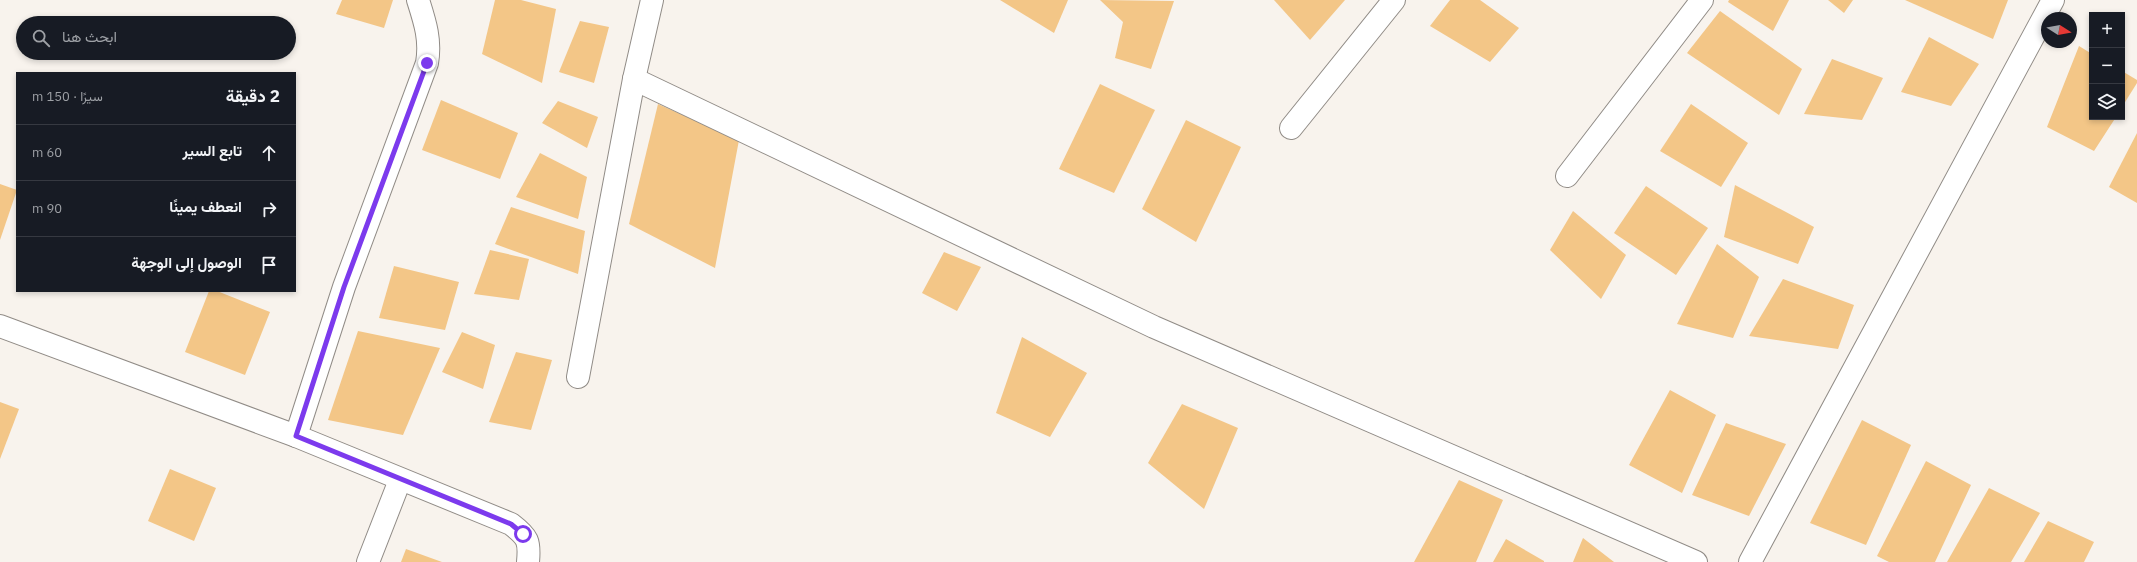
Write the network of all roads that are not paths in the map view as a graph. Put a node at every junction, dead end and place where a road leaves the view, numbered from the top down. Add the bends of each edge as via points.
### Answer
1 (418, 0) edge
2 (652, 0) edge
3 (1394, 0) edge
4 (1702, 0) edge
5 (2053, 0) edge
6 (634, 79) junction
7 (1291, 128) dead end
8 (1567, 176) dead end
9 (0, 326) edge
10 (578, 377) dead end
11 (296, 436) junction
12 (400, 480) junction
13 (368, 562) edge
14 (528, 562) edge
15 (1696, 562) edge
16 (1750, 562) edge

1 - 11 street via 428,32 430,49 427,63 344,287
2 - 6 street
3 - 7 street
4 - 8 street
5 - 16 street
6 - 10 street
6 - 15 street via 1154,327
9 - 11 street
11 - 12 street
12 - 13 street
12 - 14 street via 511,524 527,539

